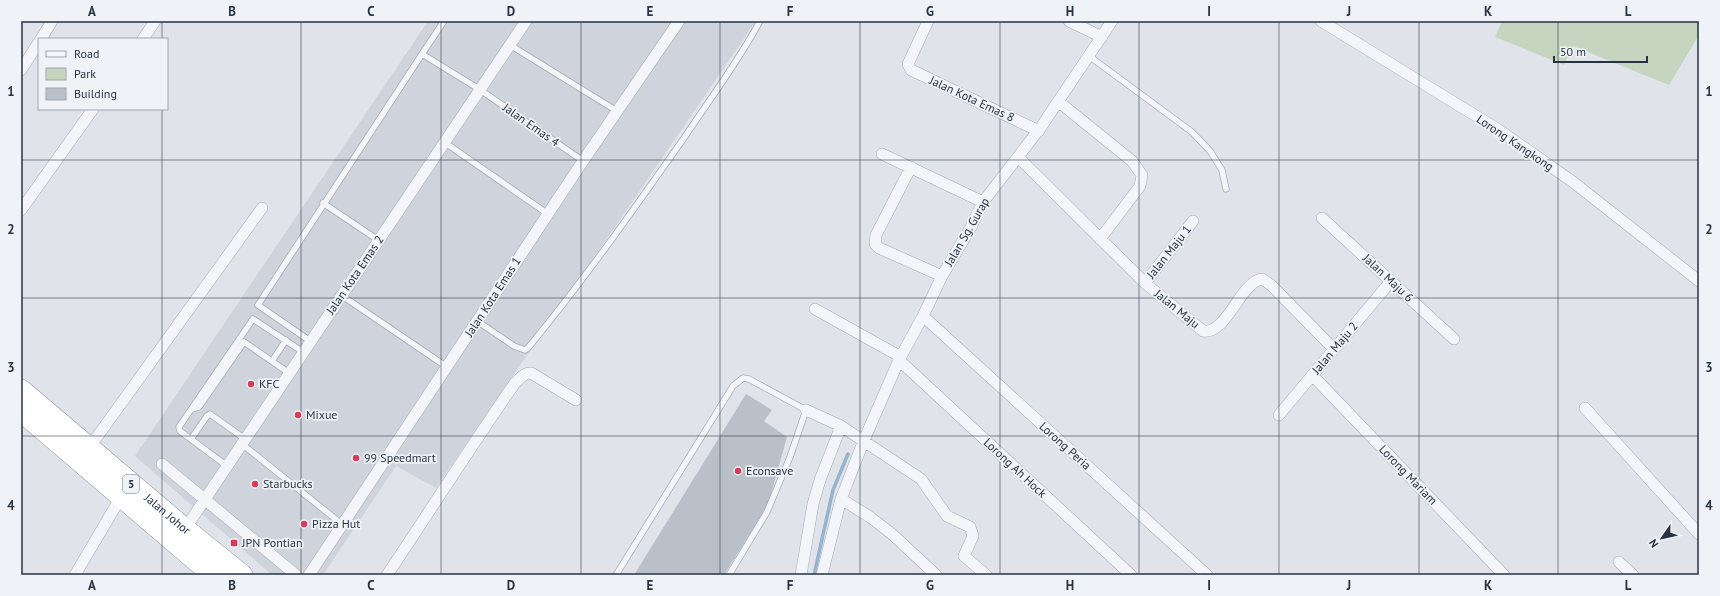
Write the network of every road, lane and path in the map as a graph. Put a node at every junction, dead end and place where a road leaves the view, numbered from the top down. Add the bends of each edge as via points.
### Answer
1 (52, 21) edge
2 (155, 21) edge
3 (444, 21) edge
4 (526, 21) edge
5 (678, 21) edge
6 (760, 21) edge
7 (928, 21) edge
8 (1069, 21) edge
9 (1112, 21) edge
10 (1321, 21) edge
11 (1102, 37) junction
12 (42, 38) edge
13 (144, 38) edge
14 (38, 44) edge
15 (510, 45) junction
16 (422, 54) junction
17 (1089, 56) junction
18 (21, 70) edge
19 (479, 89) junction
20 (1058, 102) junction
21 (92, 110) edge
22 (617, 111) junction
23 (1039, 131) junction
24 (444, 142) junction
25 (882, 154) dead end
26 (1018, 157) junction
27 (583, 161) junction
28 (911, 167) junction
29 (1226, 190) dead end
30 (983, 202) junction
31 (323, 203) junction
32 (262, 208) dead end
33 (21, 210) edge
34 (548, 214) junction
35 (1322, 218) dead end
36 (1193, 220) dead end
37 (1100, 239) junction
38 (378, 240) junction
39 (942, 276) junction
40 (1391, 281) junction
41 (1699, 281) edge
42 (1145, 283) junction
43 (341, 295) junction
44 (815, 309) dead end
45 (923, 316) junction
46 (477, 321) junction
47 (1454, 339) dead end
48 (286, 340) junction
49 (310, 341) junction
50 (1334, 349) junction
51 (303, 352) junction
52 (900, 359) junction
53 (272, 361) junction
54 (447, 367) junction
55 (289, 373) junction
56 (1312, 375) junction
57 (21, 390) edge
58 (576, 400) dead end
59 (1585, 408) dead end
60 (192, 409) junction
61 (806, 410) junction
62 (22, 412) edge
63 (1279, 415) dead end
64 (841, 426) junction
65 (191, 439) junction
66 (864, 440) junction
67 (243, 441) junction
68 (88, 448) junction
69 (162, 464) dead end
70 (227, 466) junction
71 (121, 497) junction
72 (205, 499) junction
73 (841, 499) junction
74 (343, 525) junction
75 (184, 529) junction
76 (1699, 534) edge
77 (1619, 562) dead end
78 (75, 575) edge
79 (213, 575) edge
80 (242, 575) edge
81 (296, 575) edge
82 (309, 575) edge
83 (386, 575) edge
84 (616, 575) edge
85 (729, 575) edge
86 (801, 575) edge
87 (822, 575) edge
88 (936, 575) edge
89 (986, 575) edge
90 (1131, 575) edge
91 (1207, 575) edge
92 (1504, 575) edge
93 (1633, 575) edge

1 - 12 street
2 - 13 street
3 - 16 lane
4 - 15 street, Jalan Kota Emas 2
5 - 22 street, Jalan Kota Emas 1
6 - 46 lane via 716,91 626,222 528,348 525,350 514,346
7 - 23 street, Jalan Kota Emas 8 via 908,64 914,73
8 - 11 street
9 - 11 street, Jalan Sg. Gurap
10 - 41 street, Lorong Kangkong via 1499,130 1573,182
11 - 17 street, Jalan Sg. Gurap
14 - 18 street
15 - 19 street, Jalan Kota Emas 2
15 - 22 lane
16 - 19 lane, Jalan Emas 4
16 - 31 lane
17 - 20 street, Jalan Sg. Gurap
17 - 29 lane via 1192,132 1210,151 1222,170
19 - 24 street, Jalan Kota Emas 2
19 - 27 lane, Jalan Emas 4
20 - 23 street, Jalan Sg. Gurap
20 - 37 street via 1132,160 1142,175 1140,186
21 - 33 street
22 - 27 street, Jalan Kota Emas 1
23 - 26 street, Jalan Sg. Gurap
24 - 34 lane
24 - 38 street, Jalan Kota Emas 2
25 - 28 street
26 - 30 street, Jalan Sg. Gurap
26 - 37 street, Jalan Maju
27 - 34 street, Jalan Kota Emas 1
28 - 30 street
28 - 39 street via 876,235 875,244
30 - 39 street, Jalan Sg. Gurap
31 - 38 lane
31 - 49 lane via 258,305
32 - 68 street
34 - 46 street, Jalan Kota Emas 1
35 - 40 street, Jalan Maju 6
36 - 42 street, Jalan Maju 1
37 - 42 street, Jalan Maju
38 - 43 street, Jalan Kota Emas 2
39 - 45 street, Jalan Sg. Gurap
40 - 47 street, Jalan Maju 6
40 - 50 street, Jalan Maju 2
42 - 50 street, Jalan Maju via 1207,332 1219,326 1257,280 1262,279
43 - 49 street, Jalan Kota Emas 2
43 - 54 lane
44 - 52 street, Lorong Ah Hock
45 - 52 street, Jalan Sg. Gurap
45 - 91 street, Lorong Peria
46 - 54 street, Jalan Kota Emas 1
48 - 51 lane
48 - 53 lane
48 - 60 lane via 253,319
49 - 51 street, Jalan Kota Emas 2
50 - 56 street, Jalan Maju 2
51 - 55 street, Jalan Kota Emas 2
52 - 66 street, Jalan Sg. Gurap
52 - 90 street, Lorong Ah Hock
53 - 55 lane
53 - 60 lane via 245,342 242,343 199,407
54 - 74 street, Jalan Kota Emas 1
55 - 67 street, Jalan Kota Emas 2
56 - 63 street, Jalan Maju 2
56 - 92 street, Lorong Mariam
57 - 68 highway, Jalan Johor / 5
58 - 83 street via 531,373 526,373 515,383
59 - 76 street
60 - 65 lane via 179,429
61 - 64 street
61 - 84 lane via 749,379 743,378 735,383
61 - 85 lane via 767,512
62 - 71 highway, Jalan Johor / 5
64 - 66 street
64 - 86 street via 813,504
65 - 67 lane via 210,414
65 - 70 lane
66 - 73 street, Jalan Sg. Gurap
66 - 89 street via 921,479 947,516 970,527 973,536 964,556
67 - 70 street, Jalan Kota Emas 2
67 - 74 lane
68 - 75 highway, Jalan Johor / 5
69 - 72 street
70 - 72 street, Jalan Kota Emas 2
71 - 78 street
71 - 79 highway, Jalan Johor / 5
72 - 75 street, Jalan Kota Emas 2
72 - 81 street
73 - 87 street, Jalan Sg. Gurap
73 - 88 street via 892,534
74 - 82 street, Jalan Kota Emas 1
75 - 80 highway, Jalan Johor / 5
77 - 93 street

